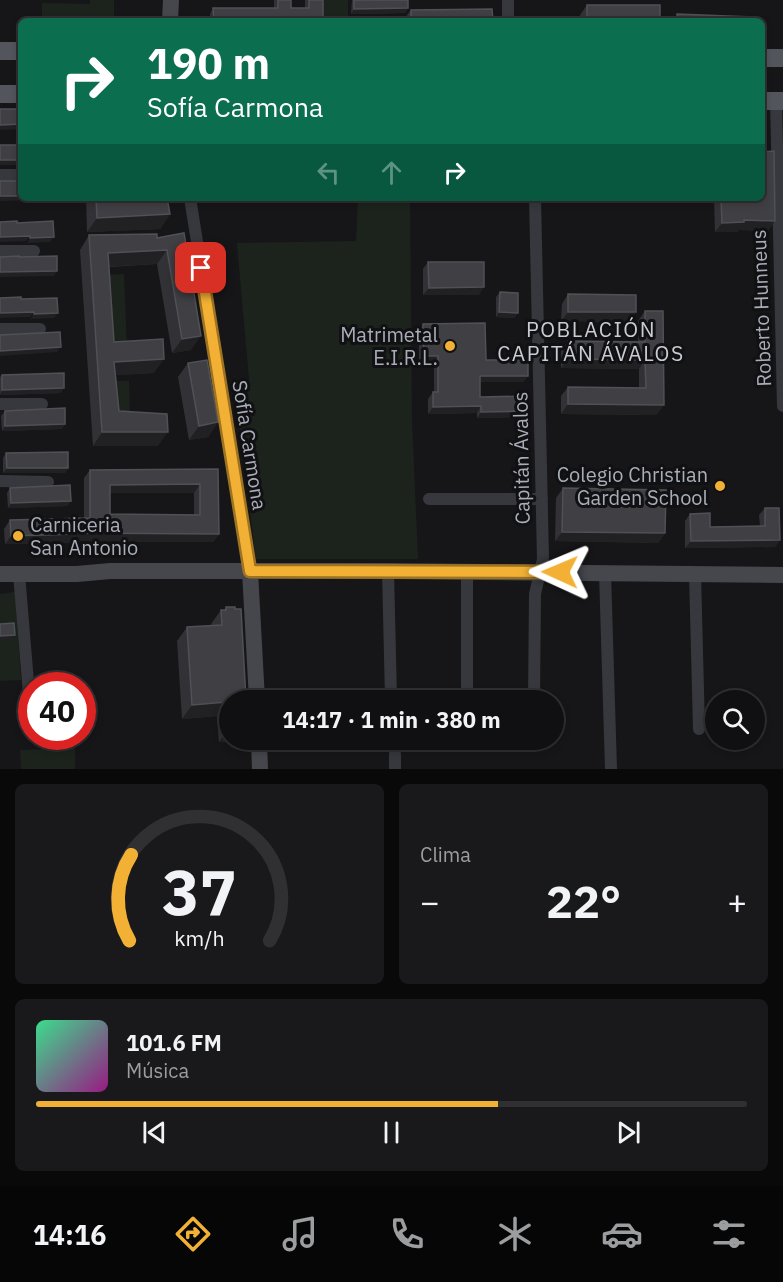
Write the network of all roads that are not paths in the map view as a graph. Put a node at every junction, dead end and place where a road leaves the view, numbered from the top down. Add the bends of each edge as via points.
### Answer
1 (171, 0) edge
2 (508, 0) edge
3 (170, 18) edge
4 (508, 18) edge
5 (0, 51) edge
6 (18, 51) edge
7 (765, 58) edge
8 (783, 58) edge
9 (0, 94) edge
10 (18, 94) edge
11 (774, 101) edge
12 (0, 175) edge
13 (18, 175) edge
14 (780, 178) edge
15 (190, 201) edge
16 (535, 201) edge
17 (780, 213) edge
18 (0, 251) edge
19 (34, 251) dead end
20 (0, 329) edge
21 (40, 329) dead end
22 (782, 342) edge
23 (0, 404) edge
24 (42, 404) dead end
25 (783, 406) edge
26 (0, 481) edge
27 (48, 482) dead end
28 (429, 499) dead end
29 (542, 499) junction
30 (250, 571) junction
31 (388, 571) junction
32 (467, 571) junction
33 (540, 572) junction
34 (605, 573) junction
35 (0, 574) edge
36 (19, 574) junction
37 (696, 574) junction
38 (783, 575) edge
39 (27, 672) edge
40 (256, 690) edge
41 (391, 690) edge
42 (467, 690) edge
43 (534, 690) edge
44 (699, 729) dead end
45 (259, 750) edge
46 (395, 754) dead end
47 (260, 769) edge
48 (395, 769) edge
49 (611, 769) edge

1 - 3 street
2 - 4 street
5 - 6 main road
7 - 8 main road
9 - 10 main road
11 - 14 street, Roberto Hunneus
12 - 13 street
14 - 17 street, Roberto Hunneus
15 - 30 street, Sofía Carmona
16 - 29 street, Capitán Ávalos
17 - 22 street, Roberto Hunneus
18 - 19 street
20 - 21 street
22 - 25 street, Roberto Hunneus
23 - 24 street
26 - 27 street
28 - 29 street
29 - 33 street, Capitán Ávalos
30 - 31 street
30 - 36 street
30 - 40 street, Sofía Carmona
31 - 32 street
31 - 41 street
32 - 33 street
32 - 42 street
33 - 34 street
33 - 43 street, Capitán Ávalos via 535,594
34 - 37 street
34 - 49 street
35 - 36 street
36 - 39 street
37 - 38 street
37 - 44 street
45 - 47 street
46 - 48 street

